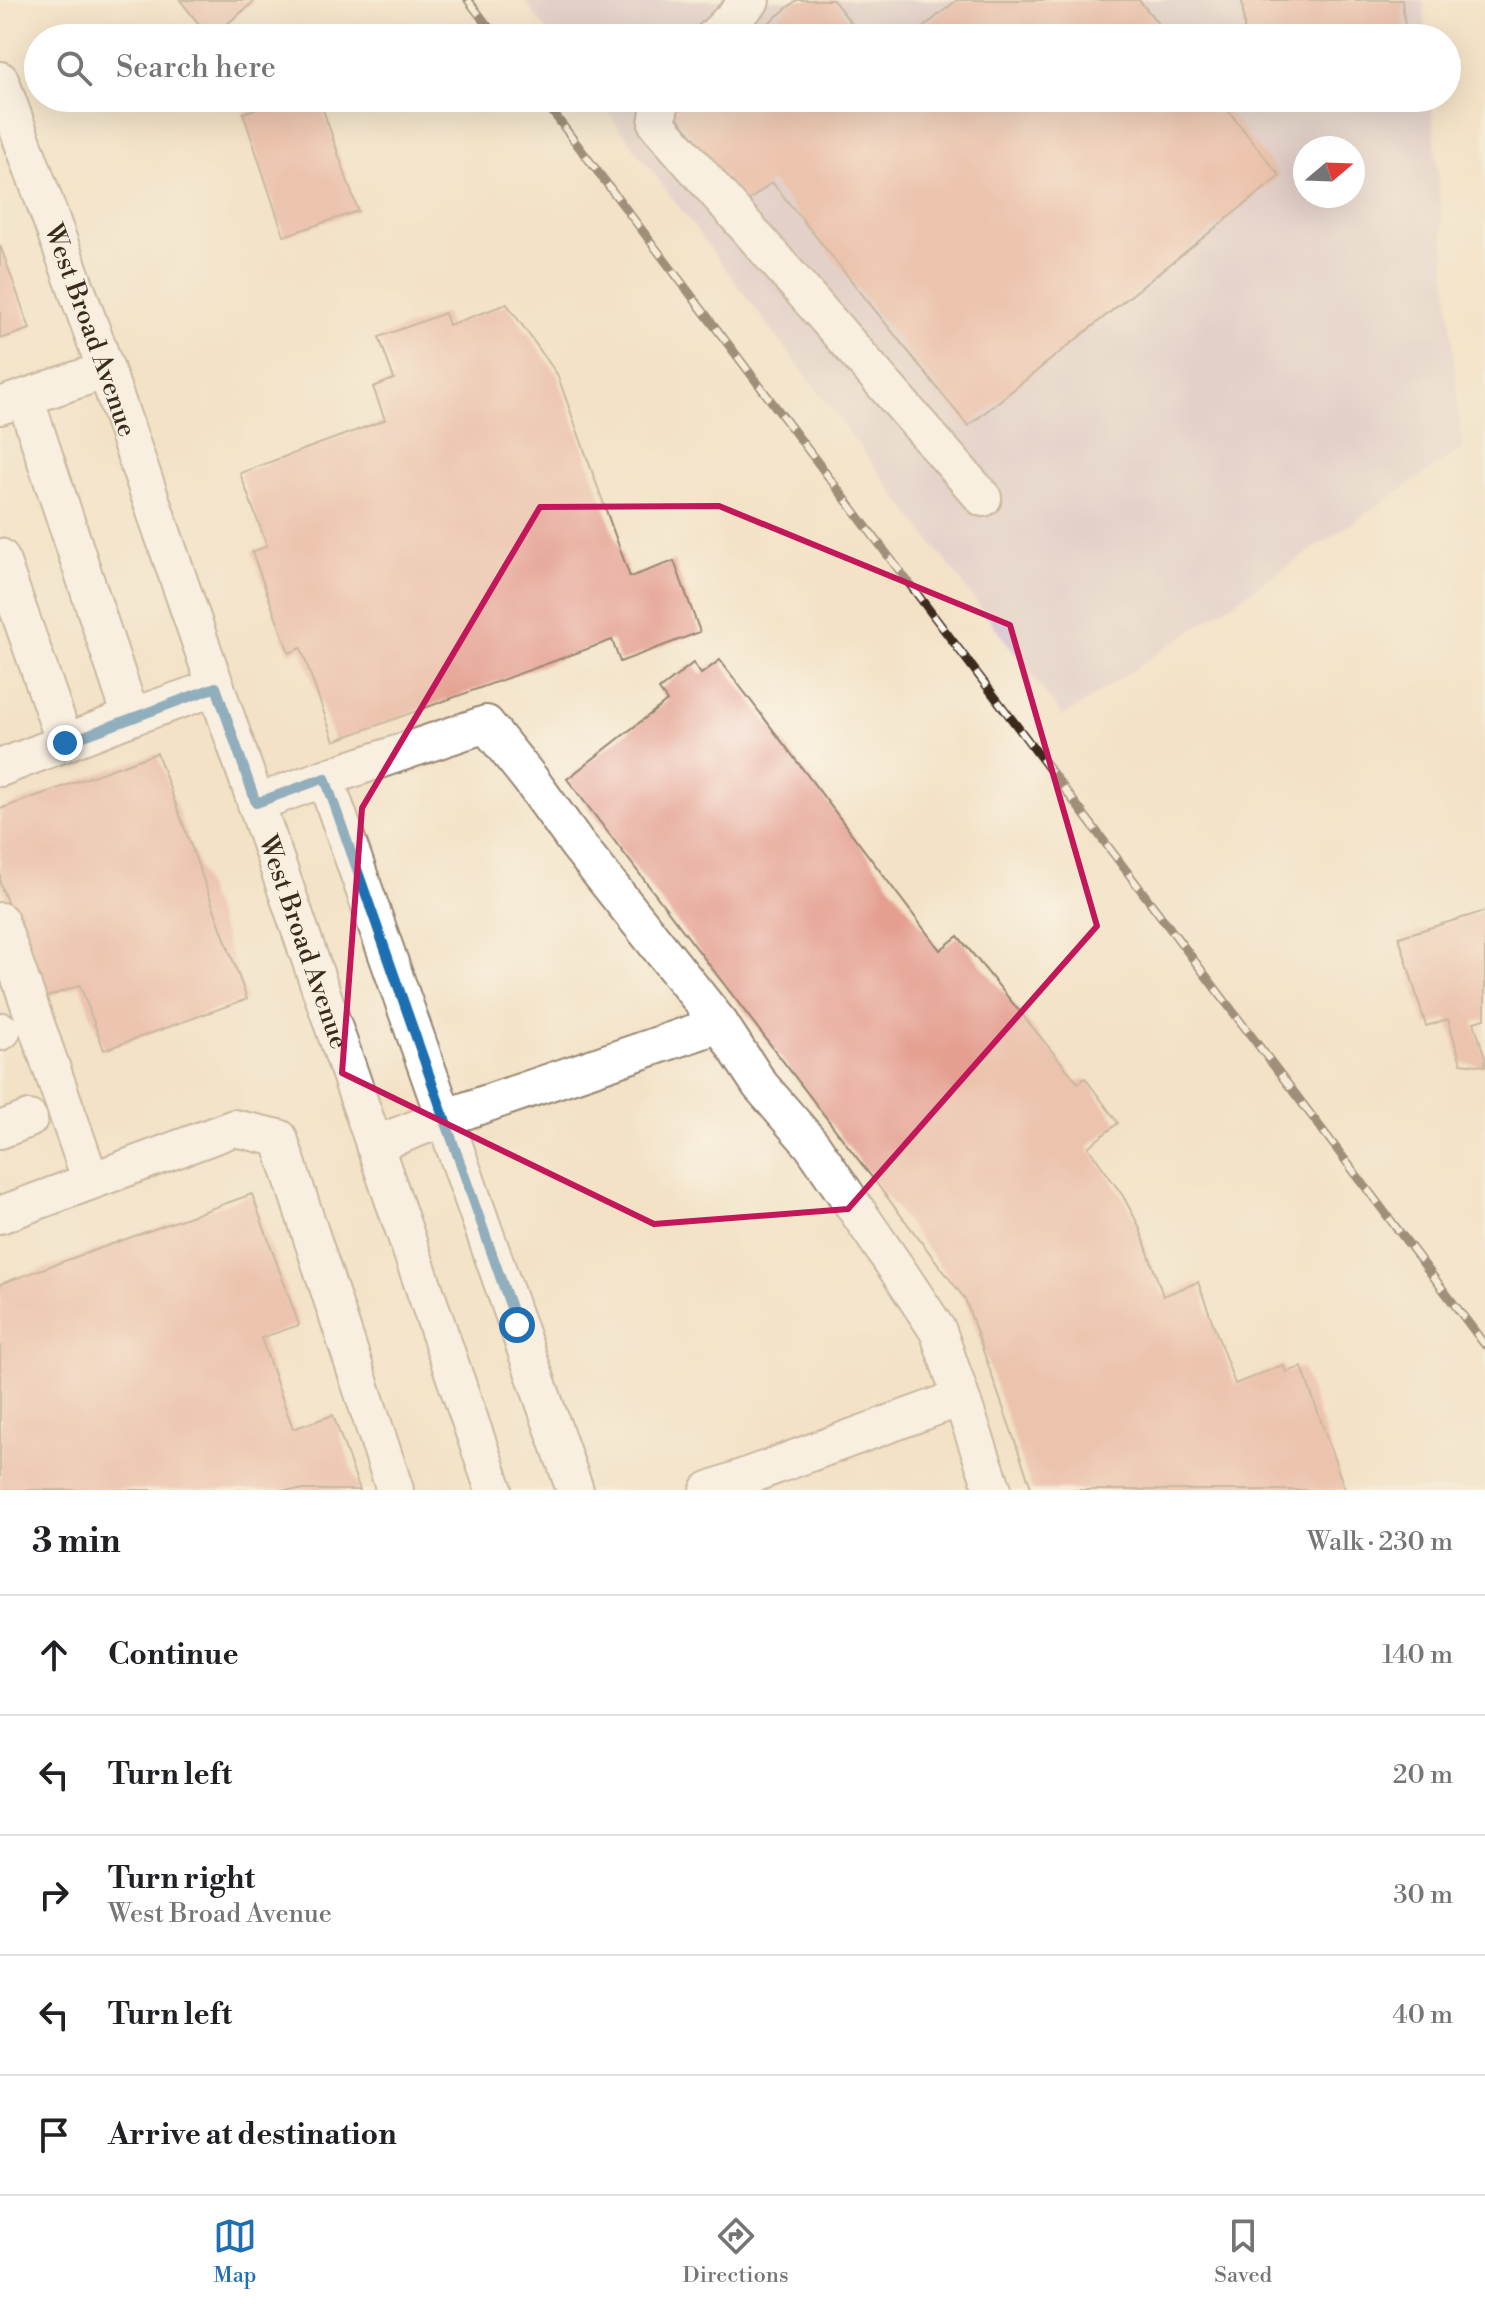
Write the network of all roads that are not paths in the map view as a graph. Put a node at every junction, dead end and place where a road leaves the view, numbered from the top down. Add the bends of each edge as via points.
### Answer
1 (751, 0) edge
2 (727, 24) edge
3 (0, 80) edge
4 (659, 112) edge
5 (13, 156) edge
6 (106, 370) junction
7 (13, 402) edge
8 (983, 498) dead end
9 (0, 557) edge
10 (216, 687) junction
11 (131, 717) junction
12 (65, 743) junction
13 (0, 768) edge
14 (325, 778) junction
15 (256, 803) junction
16 (0, 921) edge
17 (720, 1024) junction
18 (444, 1118) junction
19 (374, 1145) junction
20 (91, 1181) junction
21 (0, 1215) edge
22 (960, 1398) junction
23 (395, 1490) edge
24 (494, 1490) edge
25 (575, 1490) edge
26 (709, 1490) edge
27 (993, 1490) edge

1 - 2 street
3 - 5 street, West Broad Avenue
4 - 8 street via 657,124
5 - 6 street, West Broad Avenue
6 - 7 street
6 - 10 street, West Broad Avenue
7 - 11 street
9 - 12 street
10 - 11 street
10 - 15 street, West Broad Avenue
11 - 12 street
12 - 13 street
14 - 15 street
14 - 17 street via 486,724
14 - 18 street
15 - 19 street, West Broad Avenue
16 - 20 street
17 - 18 street
17 - 22 street via 760,1085 812,1145 938,1331
18 - 19 street
18 - 25 street
19 - 24 street, West Broad Avenue
20 - 21 street
20 - 23 street via 234,1128 279,1138
22 - 26 street
22 - 27 street

